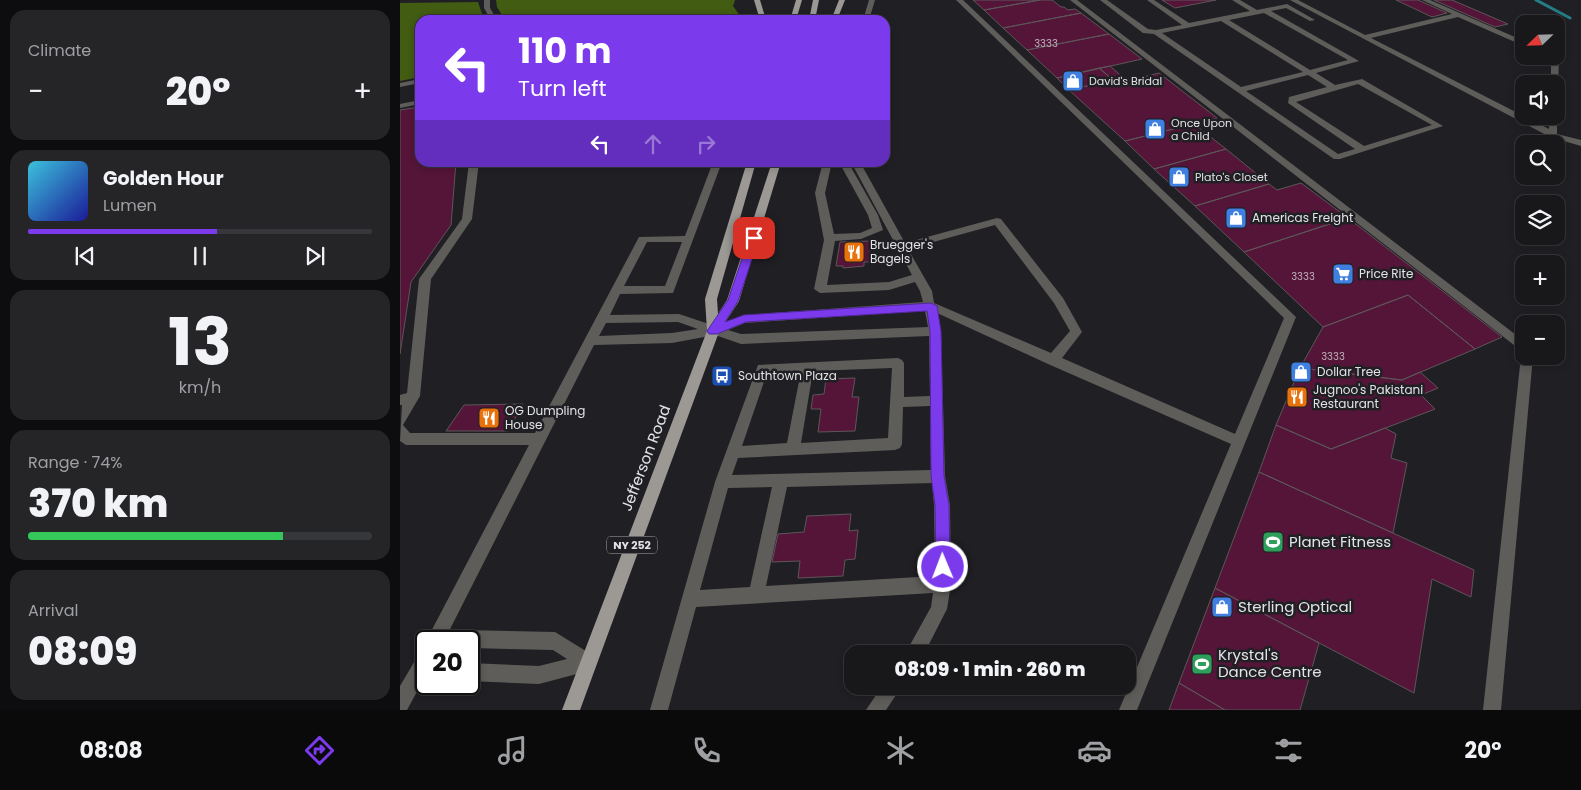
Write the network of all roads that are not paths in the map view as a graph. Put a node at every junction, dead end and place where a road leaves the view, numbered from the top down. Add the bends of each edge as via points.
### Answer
1 (487, 0) edge
2 (757, 0) edge
3 (799, 0) edge
4 (816, 0) edge
5 (842, 0) edge
6 (872, 0) edge
7 (959, 0) edge
8 (1073, 0) edge
9 (1103, 0) edge
10 (1150, 0) edge
11 (1235, 0) edge
12 (1276, 0) edge
13 (1425, 0) edge
14 (1289, 3) edge
15 (1260, 11) junction
16 (492, 15) edge
17 (760, 15) edge
18 (794, 15) edge
19 (813, 15) edge
20 (836, 15) edge
21 (868, 15) edge
22 (1458, 15) junction
23 (1223, 19) junction
24 (1312, 20) dead end
25 (1189, 26) junction
26 (1156, 32) junction
27 (1365, 37) junction
28 (1515, 40) edge
29 (1311, 73) junction
30 (1287, 79) junction
31 (415, 82) edge
32 (1295, 84) dead end
33 (400, 85) edge
34 (1334, 88) junction
35 (1240, 90) junction
36 (415, 103) edge
37 (400, 106) edge
38 (1554, 125) edge
39 (1553, 135) joint
40 (1565, 138) edge
41 (1581, 143) edge
42 (1362, 149) junction
43 (473, 167) edge
44 (716, 167) edge
45 (751, 167) edge
46 (775, 167) edge
47 (826, 167) edge
48 (846, 167) edge
49 (859, 167) edge
50 (829, 238) junction
51 (688, 239) junction
52 (902, 247) junction
53 (918, 277) junction
54 (618, 290) junction
55 (931, 306) junction
56 (601, 320) junction
57 (713, 331) junction
58 (935, 331) junction
59 (590, 341) junction
60 (1515, 341) edge
61 (1052, 361) junction
62 (1525, 365) edge
63 (808, 366) junction
64 (406, 398) edge
65 (937, 401) junction
66 (896, 402) junction
67 (400, 421) edge
68 (400, 430) edge
69 (538, 439) junction
70 (1240, 442) junction
71 (793, 449) junction
72 (733, 452) junction
73 (938, 476) junction
74 (781, 481) junction
75 (722, 482) junction
76 (942, 584) junction
77 (756, 595) junction
78 (690, 599) junction
79 (441, 630) edge
80 (480, 639) edge
81 (919, 645) edge
82 (588, 662) junction
83 (480, 672) edge
84 (415, 678) edge
85 (886, 695) edge
86 (400, 704) edge
87 (570, 710) edge
88 (659, 710) edge
89 (875, 710) edge
90 (1128, 710) edge
91 (1492, 710) edge

1 - 16 street
2 - 17 main road
3 - 18 main road
4 - 19 main road
5 - 20 main road
6 - 21 street
7 - 70 street via 1290,317
8 - 60 street
9 - 26 street via 1146,31
10 - 25 street
11 - 15 street
12 - 14 street
13 - 22 street
14 - 15 street
14 - 24 street
14 - 27 street
15 - 23 street
15 - 29 street via 1354,61
22 - 27 street
22 - 28 street
23 - 25 street
23 - 29 street
25 - 26 street
26 - 35 street
27 - 39 street
29 - 30 street
29 - 34 street
30 - 32 street
30 - 35 street
31 - 33 street
34 - 42 street via 1307,91 1292,99 1292,103
34 - 42 street via 1359,81 1439,126
35 - 42 street via 1337,157
36 - 37 street
38 - 39 street
40 - 41 street
43 - 64 street via 467,219 425,279
44 - 51 street
45 - 57 main road, Jefferson Road / NY 252 via 711,299
46 - 57 main road, Jefferson Road / NY 252 via 733,301
47 - 50 street via 820,182 819,200
48 - 50 street via 878,230 861,236
49 - 52 street
50 - 53 street via 820,288 889,286
51 - 54 street via 643,239
51 - 54 street via 669,290
52 - 53 street
52 - 61 street via 997,221 1067,311 1076,332
53 - 55 street
54 - 56 street
55 - 57 street via 744,318
55 - 58 street
55 - 61 street
56 - 57 street via 679,318
56 - 59 street
57 - 58 street via 741,340
57 - 59 street via 672,338
57 - 82 main road, Jefferson Road / NY 252
58 - 65 street
59 - 69 street
61 - 70 street
62 - 91 street
63 - 66 street via 898,363
63 - 71 street
63 - 72 street via 762,368
64 - 67 street
65 - 66 street
65 - 73 street
66 - 71 street via 895,444
68 - 69 street via 406,439
69 - 79 street
70 - 90 street
71 - 72 street
72 - 75 street
73 - 74 street
73 - 76 street via 942,505
74 - 75 street
74 - 77 street
75 - 78 street
76 - 77 street
76 - 81 street via 939,609
77 - 78 street
78 - 88 street
80 - 82 street via 554,641
82 - 83 street via 539,675
82 - 87 main road, Jefferson Road / NY 252
84 - 86 street
85 - 89 street

